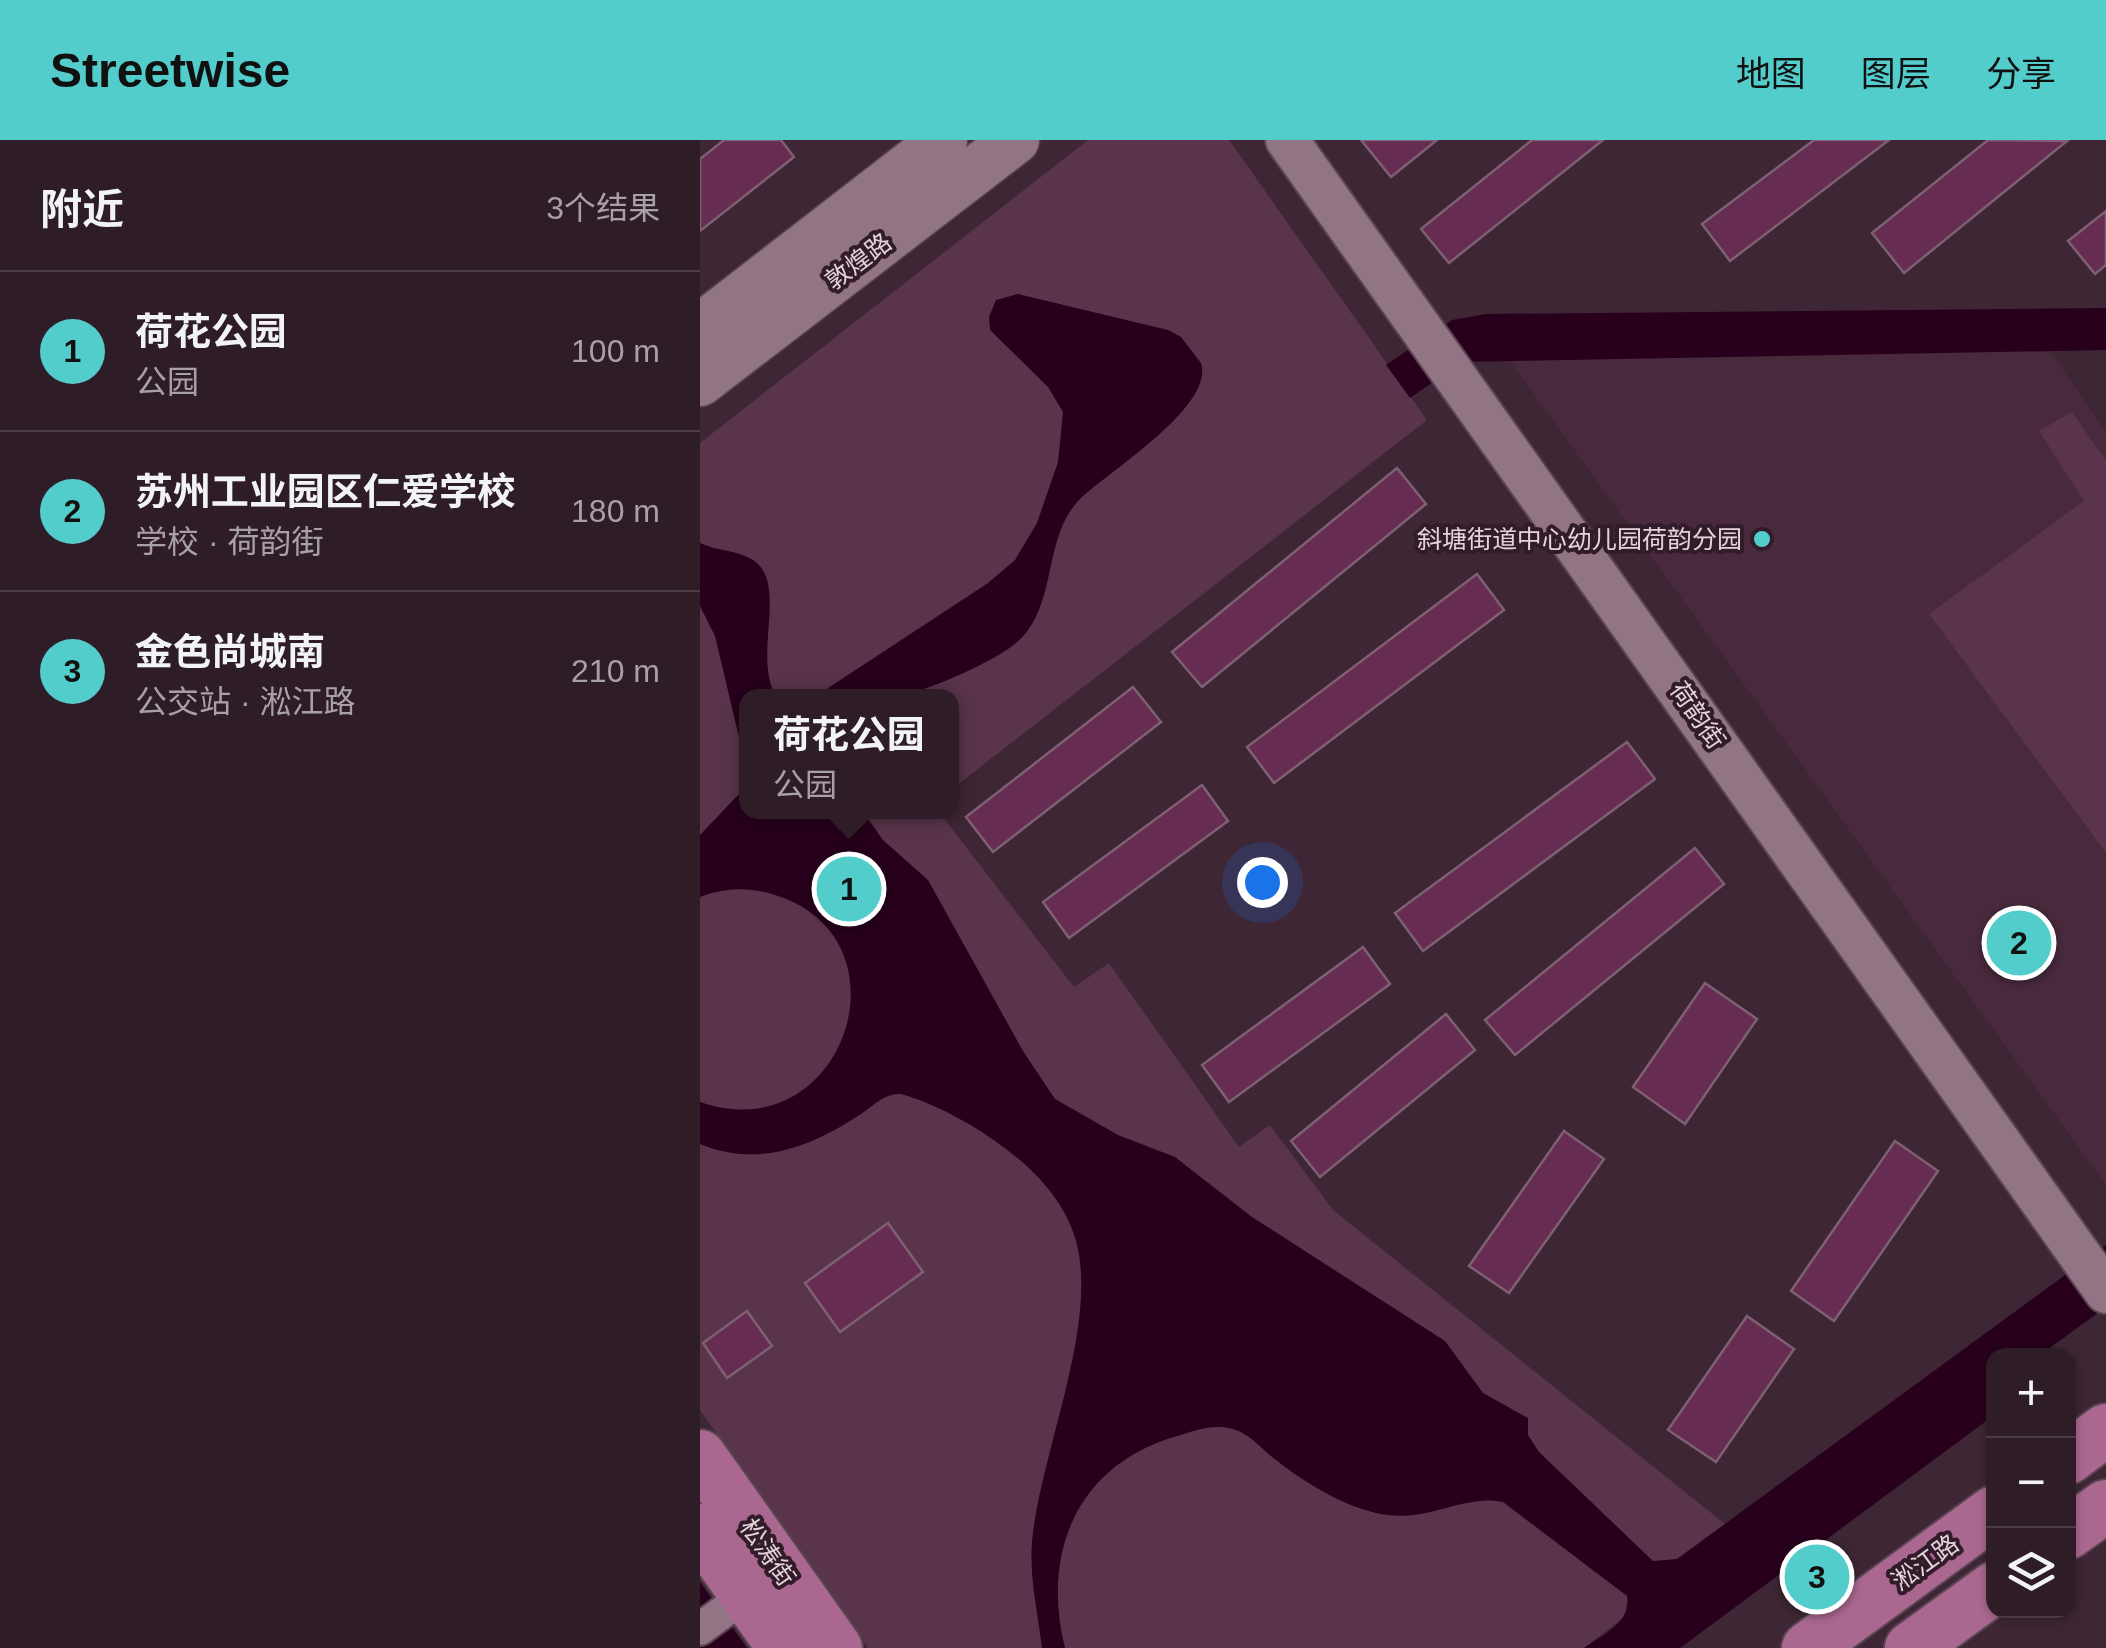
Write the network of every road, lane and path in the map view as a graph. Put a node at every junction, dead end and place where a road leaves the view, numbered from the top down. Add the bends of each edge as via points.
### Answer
1 (943, 140) edge
2 (1015, 140) edge
3 (1287, 140) edge
4 (700, 328) edge
5 (700, 382) edge
6 (2106, 1292) edge
7 (2106, 1430) edge
8 (2076, 1452) edge
9 (700, 1456) edge
10 (2106, 1506) edge
11 (1986, 1518) edge
12 (2076, 1528) edge
13 (700, 1530) edge
14 (746, 1594) junction
15 (1986, 1594) edge
16 (700, 1629) edge
17 (784, 1648) edge
18 (836, 1648) edge
19 (1808, 1648) edge
20 (1911, 1648) edge

1 - 4 main road, 敦煌路
2 - 5 main road, 敦煌路
3 - 6 street, 荷韵街
7 - 8 main road
9 - 18 main road, 松涛街
10 - 12 main road
11 - 19 main road, 淞江路
13 - 14 main road, 松涛街
14 - 16 street
14 - 17 main road, 松涛街
15 - 20 main road

